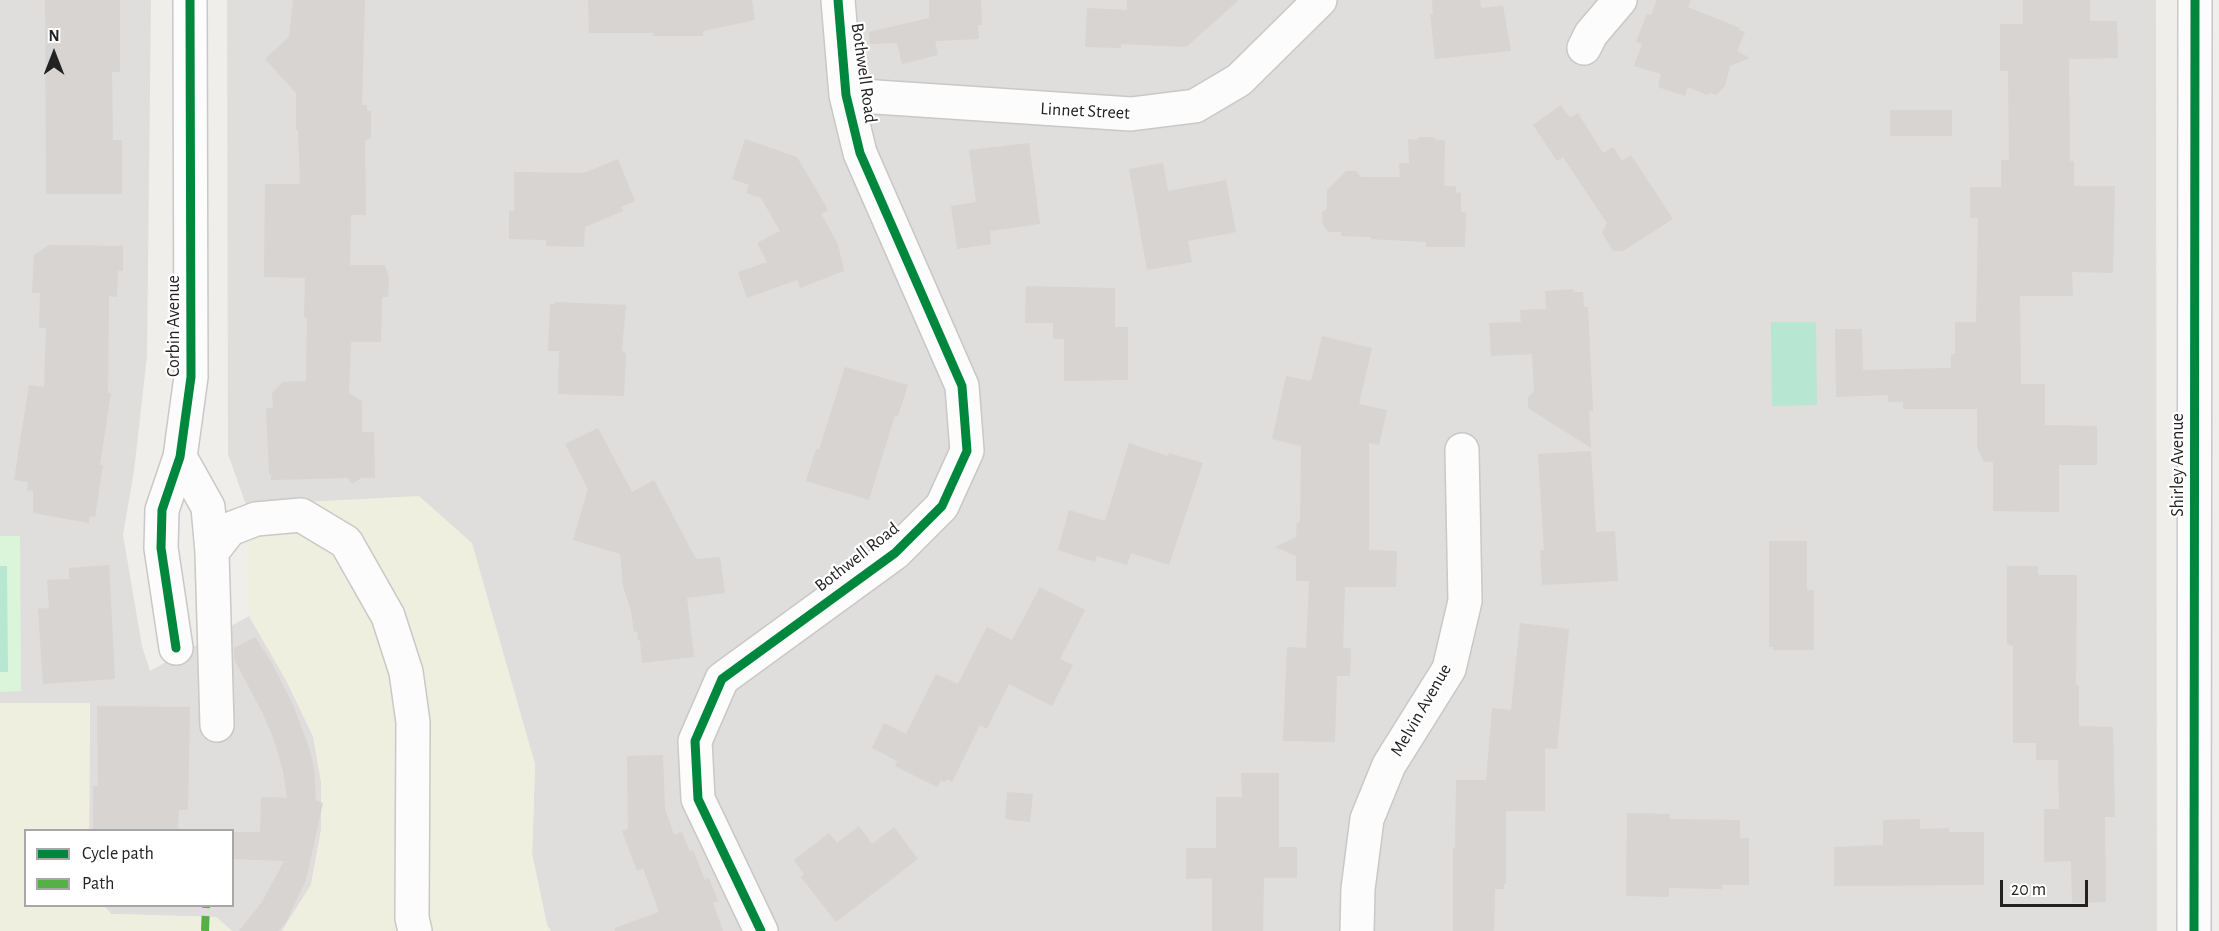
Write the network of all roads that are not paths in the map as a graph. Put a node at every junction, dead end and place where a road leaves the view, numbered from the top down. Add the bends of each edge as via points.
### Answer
1 (190, 0) edge
2 (838, 0) edge
3 (1320, 0) edge
4 (1620, 0) edge
5 (2195, 0) edge
6 (1584, 48) dead end
7 (846, 95) junction
8 (2207, 437) edge
9 (1462, 450) dead end
10 (180, 457) junction
11 (212, 552) junction
12 (176, 648) dead end
13 (217, 725) dead end
14 (2198, 927) edge
15 (415, 931) edge
16 (761, 931) edge
17 (1357, 931) edge

1 - 10 street, Corbin Avenue via 191,377
2 - 7 street, Bothwell Road
3 - 7 street, Linnet Street via 1239,80 1195,105 1131,114
4 - 6 street
5 - 8 street, Shirley Avenue
7 - 16 street, Bothwell Road via 860,153 962,386 967,451 942,506 895,553 722,679 695,741 698,799
8 - 14 street, Shirley Avenue
9 - 17 street, Melvin Avenue via 1464,601 1449,669 1389,765 1367,819
10 - 11 street via 208,507
10 - 12 street, Corbin Avenue via 162,510 161,538
11 - 13 street
11 - 15 street via 230,529 256,519 301,515 346,542 388,616 406,672 413,722

